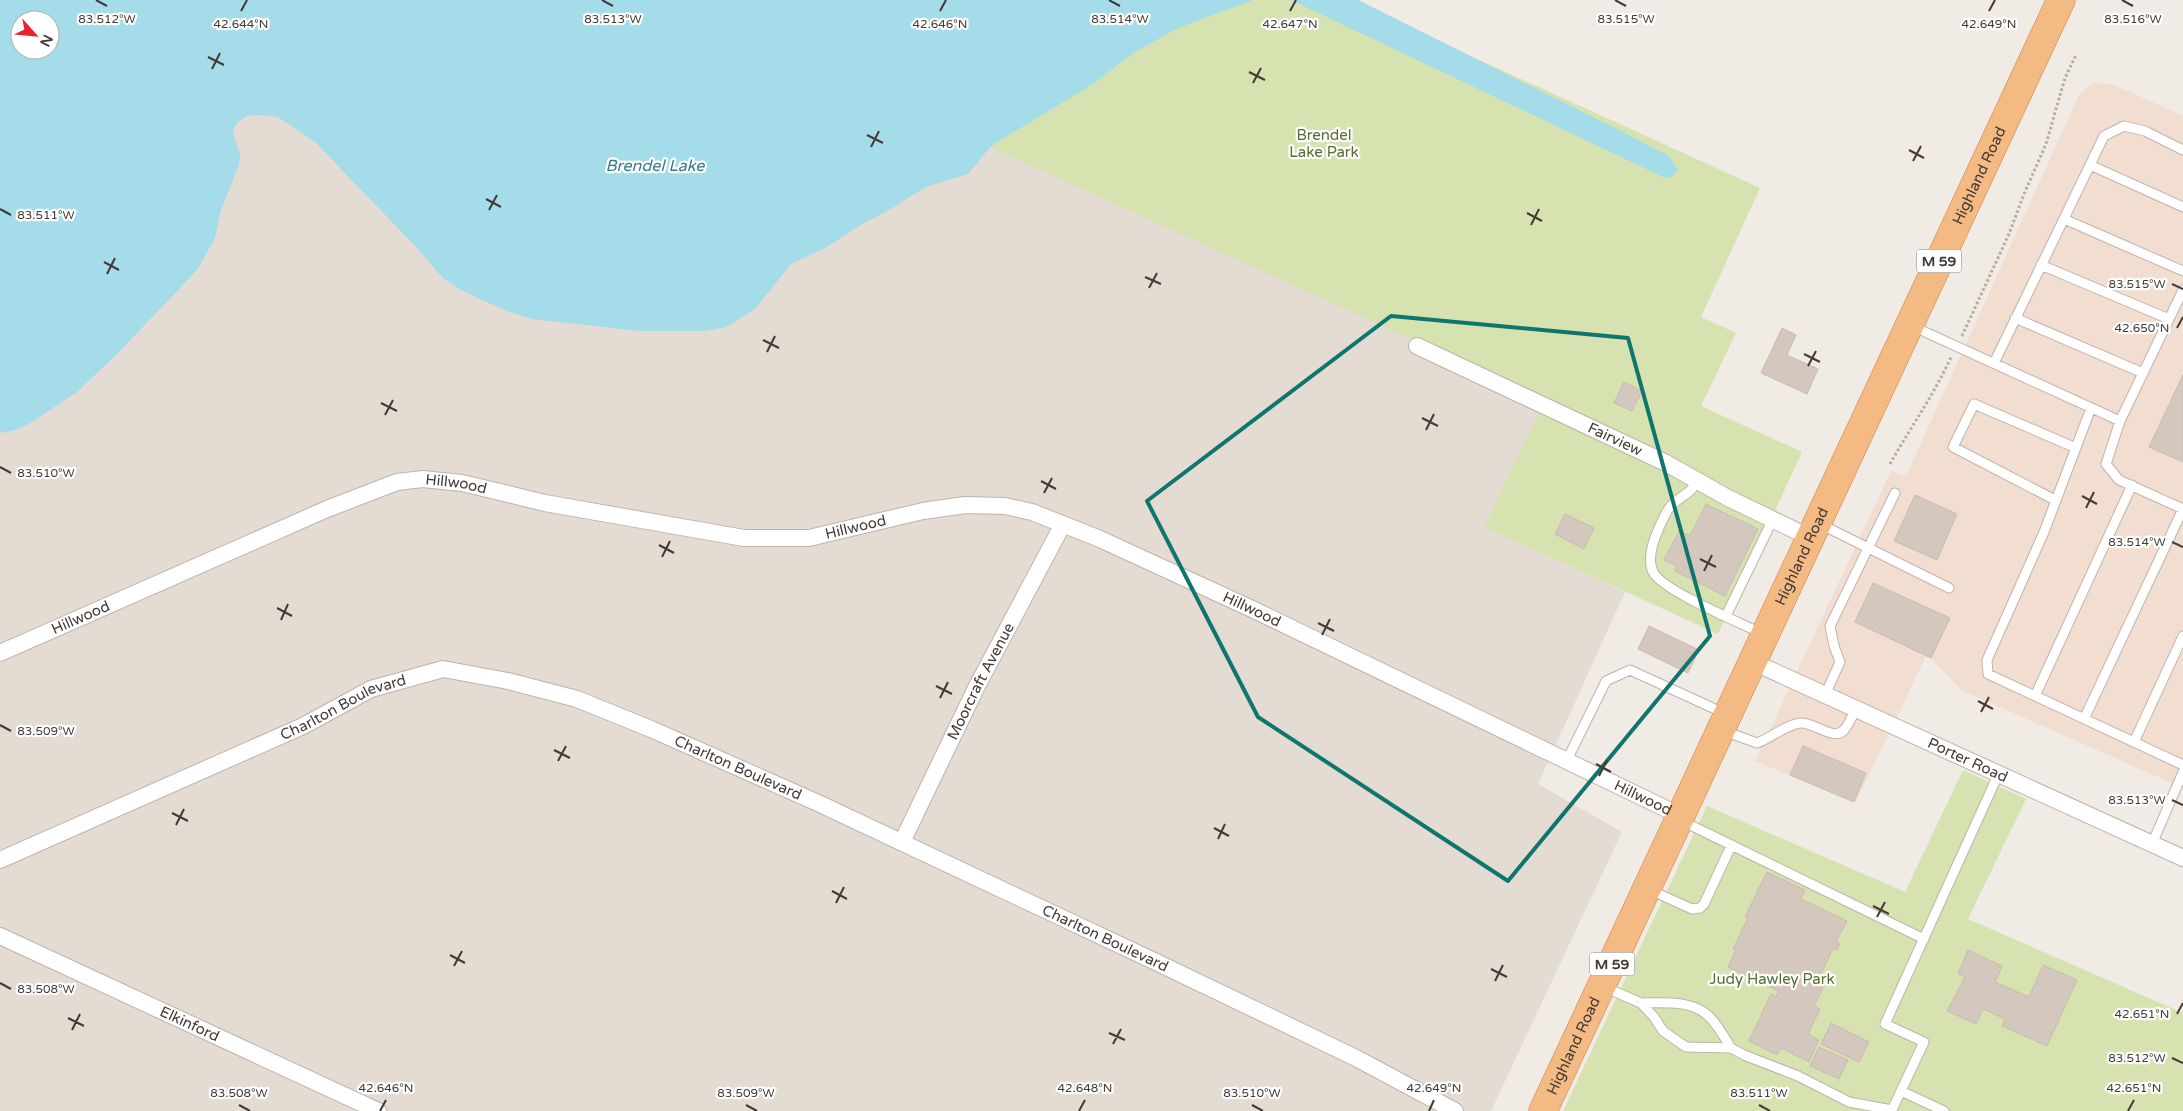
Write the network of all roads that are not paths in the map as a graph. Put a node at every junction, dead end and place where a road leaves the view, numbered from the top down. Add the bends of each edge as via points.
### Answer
1 (2060, 0) edge
2 (2183, 150) edge
3 (2090, 165) junction
4 (2183, 207) edge
5 (2064, 219) junction
6 (2041, 265) junction
7 (2183, 270) edge
8 (2183, 290) edge
9 (2015, 318) junction
10 (2169, 319) junction
11 (1910, 325) junction
12 (1417, 346) dead end
13 (1994, 363) junction
14 (2143, 373) junction
15 (2091, 408) junction
16 (2120, 421) junction
17 (2076, 448) junction
18 (1697, 481) junction
19 (2132, 485) junction
20 (1894, 492) dead end
21 (2056, 500) junction
22 (2183, 509) edge
23 (1773, 519) junction
24 (1063, 524) junction
25 (1814, 530) junction
26 (1867, 547) junction
27 (1949, 588) dead end
28 (1726, 616) junction
29 (1766, 635) junction
30 (2183, 636) edge
31 (0, 653) edge
32 (1753, 662) junction
33 (1825, 695) junction
34 (2035, 696) junction
35 (1856, 709) junction
36 (2084, 719) junction
37 (1725, 723) junction
38 (2134, 742) junction
39 (1566, 762) junction
40 (2183, 765) edge
41 (2183, 772) edge
42 (1998, 775) junction
43 (1680, 818) junction
44 (902, 842) junction
45 (2152, 844) junction
46 (1731, 846) junction
47 (2183, 858) edge
48 (0, 860) edge
49 (1647, 889) junction
50 (0, 936) edge
51 (1924, 939) junction
52 (1602, 986) junction
53 (1641, 1004) junction
54 (1731, 1048) junction
55 (1901, 1091) junction
56 (378, 1111) edge
57 (1455, 1111) edge
58 (1543, 1111) edge
59 (1944, 1111) edge

1 - 11 highway, Highland Road / M 59
2 - 3 lane via 2145,131 2124,126 2104,136
3 - 4 lane
3 - 5 lane
5 - 6 lane
5 - 7 lane
6 - 9 lane
6 - 10 lane
8 - 10 lane
9 - 13 lane
9 - 14 lane
10 - 14 lane
11 - 13 lane
11 - 25 highway, Highland Road / M 59
12 - 18 street, Fairview via 1666,463
13 - 15 lane
14 - 16 lane
15 - 16 lane
15 - 17 lane
16 - 19 lane via 2106,464 2119,480
17 - 21 lane
17 - 21 lane via 1974,404 1953,447
18 - 23 street, Fairview
18 - 28 lane via 1694,488 1671,504 1654,543 1651,563 1653,572 1668,587
19 - 22 lane
19 - 34 lane
20 - 26 lane
21 - 34 lane via 1987,660 1988,674
22 - 36 lane
23 - 25 street, Fairview
23 - 28 lane
24 - 31 street, Hillwood via 1005,506 964,505 923,511 809,538 744,538 545,503 462,483 423,479 397,482 327,509
24 - 39 street, Hillwood via 1252,609
24 - 44 street, Moorcraft Avenue via 976,688
25 - 26 lane
25 - 29 highway, Highland Road / M 59
26 - 27 lane
26 - 33 lane via 1830,626 1840,662
28 - 29 lane
29 - 32 highway, Highland Road / M 59
30 - 38 lane
32 - 33 street, Porter Road
32 - 37 highway, Highland Road / M 59
33 - 35 street, Porter Road
34 - 36 lane
35 - 37 lane via 1840,734 1799,723 1757,743
35 - 42 street, Porter Road
36 - 38 lane
37 - 39 lane via 1630,670 1606,681
37 - 43 highway, Highland Road / M 59
38 - 40 lane
39 - 43 street, Hillwood
41 - 45 lane
42 - 45 street, Porter Road
42 - 51 lane
43 - 46 lane
43 - 49 highway, Highland Road / M 59
44 - 48 street, Charlton Boulevard via 660,732 577,699 443,669 371,689 303,726
44 - 57 street, Charlton Boulevard via 1356,1058
45 - 47 street, Porter Road
46 - 49 lane via 1700,908 1692,909
46 - 51 lane
49 - 52 highway, Highland Road / M 59
50 - 56 street, Elkinford
51 - 55 lane via 1885,1024 1924,1042
52 - 53 lane
52 - 58 highway, Highland Road / M 59
53 - 54 lane via 1663,1031 1686,1047
53 - 54 lane via 1669,1002 1706,1013
54 - 55 lane via 1850,1102 1892,1110
55 - 59 lane

